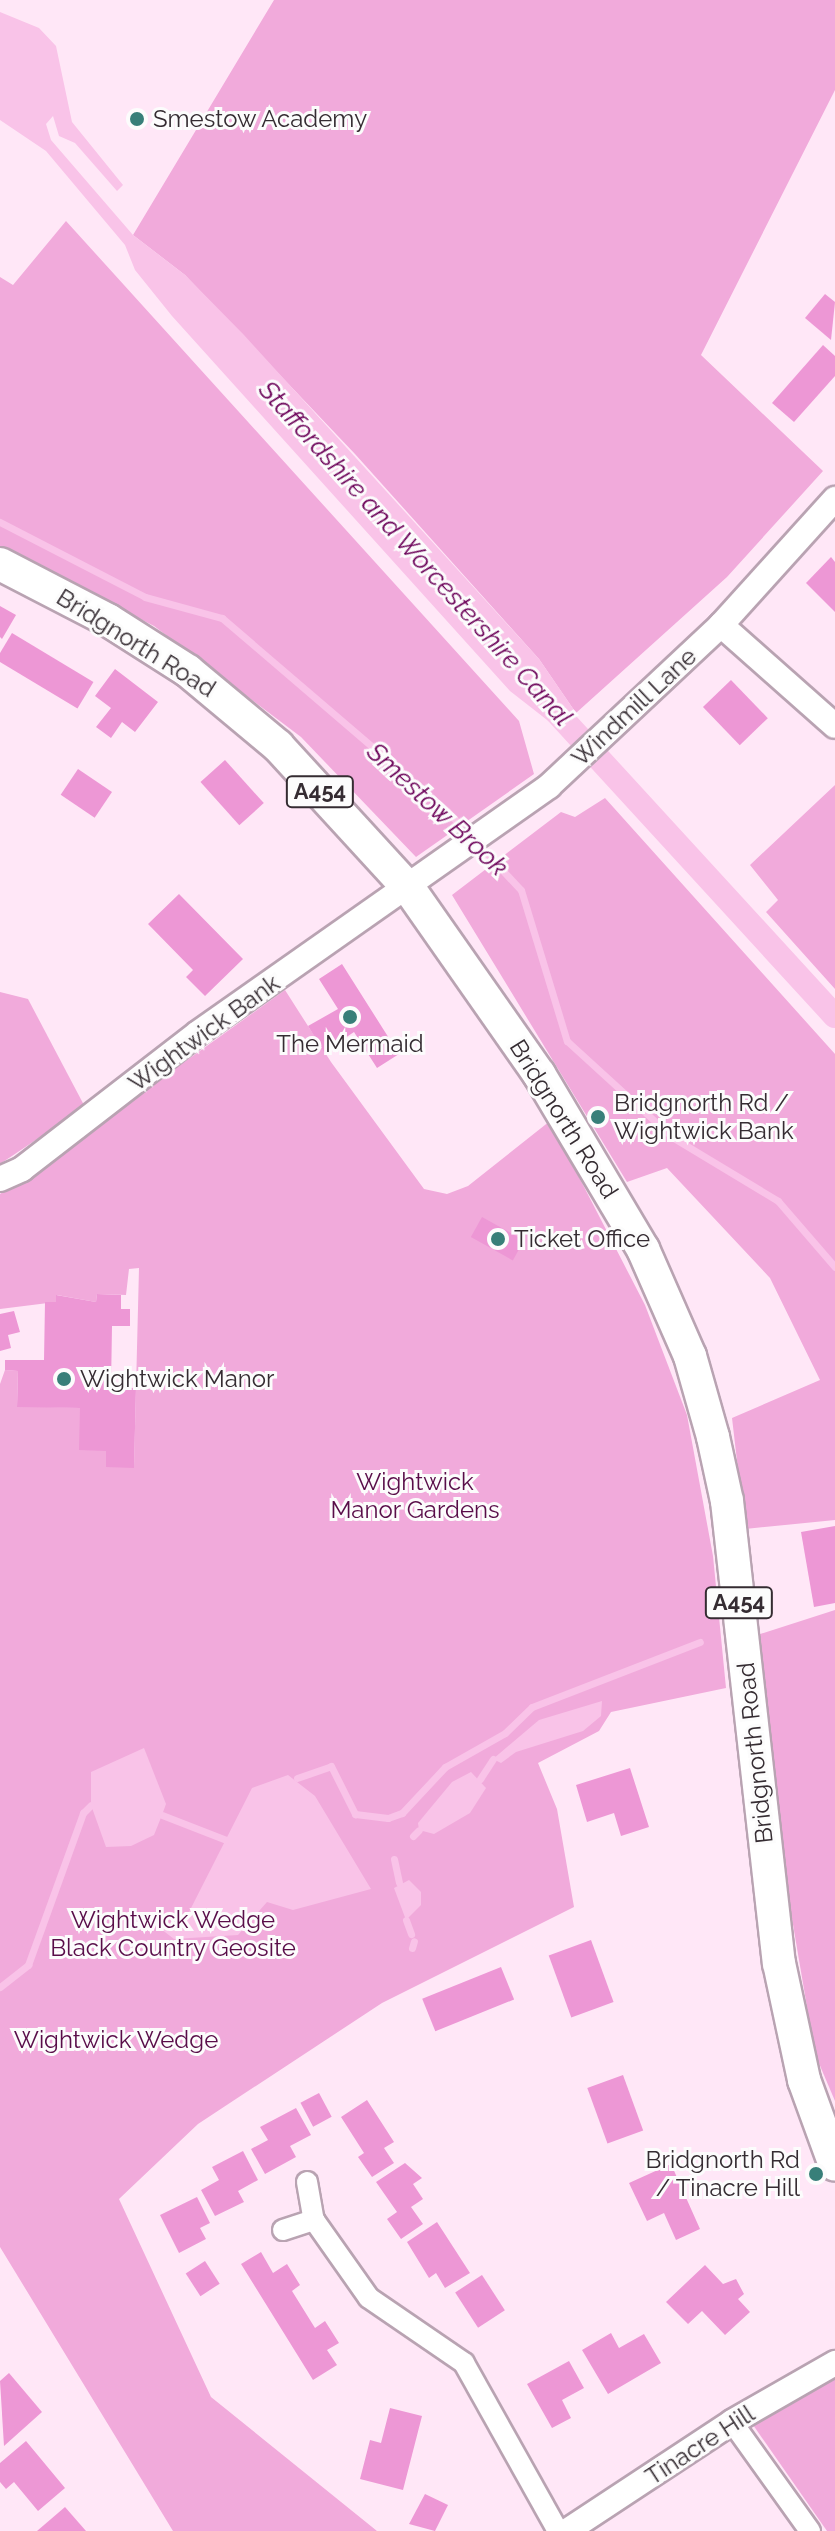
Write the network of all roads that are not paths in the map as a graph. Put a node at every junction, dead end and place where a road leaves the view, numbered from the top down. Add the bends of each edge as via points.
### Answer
1 (835, 499) edge
2 (0, 564) edge
3 (721, 625) junction
4 (835, 726) edge
5 (410, 890) junction
6 (0, 1179) edge
7 (835, 2165) edge
8 (307, 2182) dead end
9 (314, 2220) junction
10 (283, 2230) dead end
11 (835, 2363) edge
12 (732, 2422) junction
13 (558, 2531) edge
14 (567, 2531) edge
15 (810, 2531) edge

1 - 3 street, Windmill Lane
2 - 5 highway, Bridgnorth Road / A454 via 108,620 225,698 278,746
3 - 4 street
3 - 5 street, Windmill Lane via 549,786
5 - 6 street, Wightwick Bank via 198,1033 22,1169
5 - 7 highway, Bridgnorth Road / A454 via 555,1099 643,1249 690,1356 727,1501 786,2002 804,2080
8 - 9 street
9 - 10 street
9 - 13 street via 369,2298 464,2363
11 - 12 street, Tinacre Hill
12 - 14 street, Tinacre Hill
12 - 15 street

